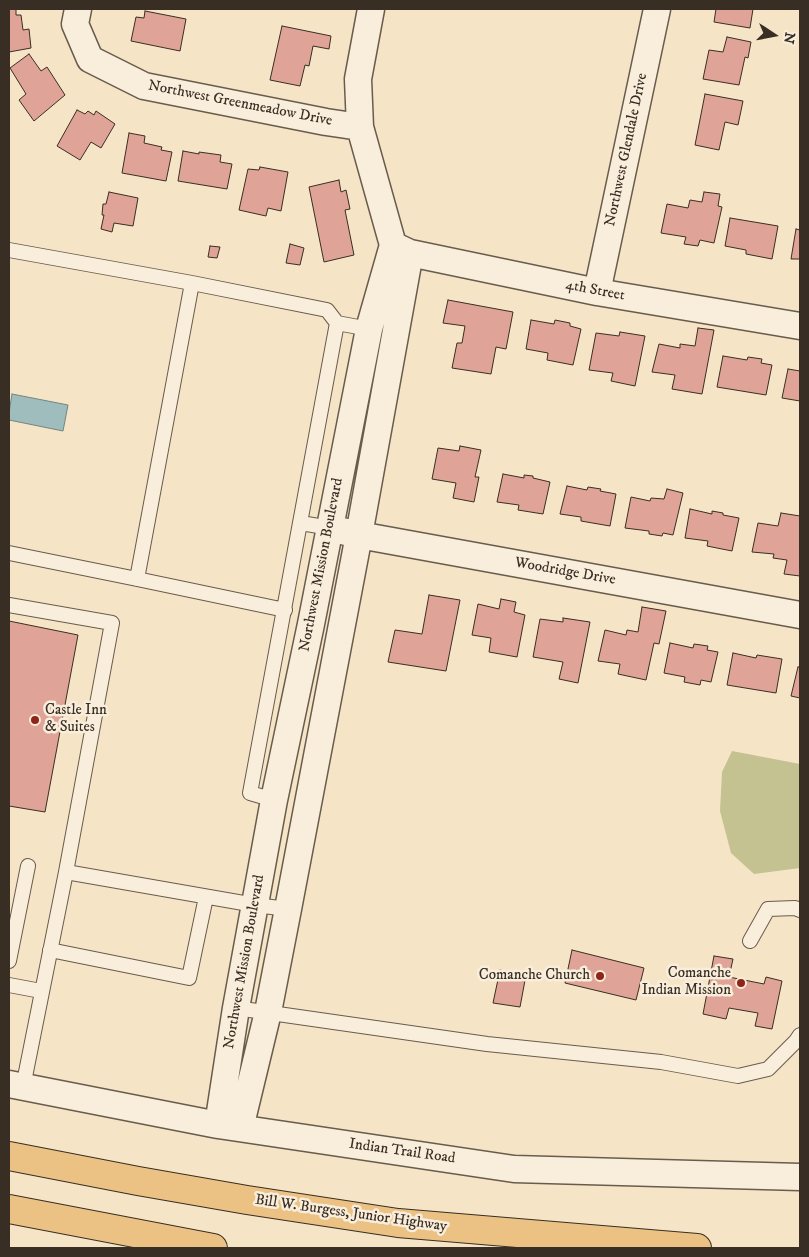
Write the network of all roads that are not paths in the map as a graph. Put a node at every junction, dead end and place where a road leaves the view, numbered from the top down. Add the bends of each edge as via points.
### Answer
1 (78, 9) edge
2 (371, 9) edge
3 (657, 9) edge
4 (360, 127) junction
5 (401, 249) junction
6 (9, 250) edge
7 (192, 283) junction
8 (597, 292) junction
9 (337, 323) junction
10 (800, 326) edge
11 (369, 328) junction
12 (301, 523) junction
13 (330, 528) junction
14 (359, 535) junction
15 (9, 553) edge
16 (137, 579) junction
17 (9, 605) edge
18 (285, 610) junction
19 (800, 615) edge
20 (274, 800) junction
21 (28, 866) dead end
22 (66, 872) junction
23 (206, 897) junction
24 (255, 905) junction
25 (288, 909) junction
26 (800, 910) edge
27 (750, 941) dead end
28 (50, 950) junction
29 (9, 961) edge
30 (9, 985) edge
31 (41, 991) junction
32 (236, 1008) junction
33 (268, 1012) junction
34 (800, 1035) edge
35 (16, 1086) edge
36 (229, 1126) junction
37 (9, 1156) edge
38 (800, 1177) edge
39 (9, 1209) edge
40 (212, 1248) edge
41 (697, 1248) edge

1 - 4 street, Northwest Greenmeadow Drive via 75,24 90,59 144,86
2 - 4 street, Northwest Mission Boulevard via 358,80
3 - 8 street, Northwest Glendale Drive
4 - 5 street, Northwest Mission Boulevard
5 - 8 street, 4th Street
5 - 11 street, Northwest Mission Boulevard
5 - 14 street, Northwest Mission Boulevard
6 - 7 lane
7 - 9 lane via 327,310
7 - 16 lane
8 - 10 street, 4th Street
9 - 11 lane
9 - 12 lane
11 - 13 street, Northwest Mission Boulevard
12 - 13 lane
12 - 18 lane
13 - 14 street, Woodridge Drive
13 - 20 street, Northwest Mission Boulevard
14 - 19 street, Woodridge Drive
14 - 25 street, Northwest Mission Boulevard
15 - 16 lane
16 - 18 lane
17 - 22 lane via 112,623
18 - 20 lane via 250,793
20 - 24 street, Northwest Mission Boulevard
21 - 29 lane
22 - 23 lane
22 - 28 lane
23 - 24 lane
23 - 28 lane via 189,978
24 - 25 lane
24 - 32 street, Northwest Mission Boulevard
25 - 33 street, Northwest Mission Boulevard
26 - 27 lane via 768,909
28 - 31 lane
30 - 31 lane
31 - 35 lane
32 - 33 lane
32 - 36 street, Northwest Mission Boulevard
33 - 34 lane via 488,1044 661,1062 738,1076 768,1069
33 - 36 street, Northwest Mission Boulevard
35 - 36 street, Indian Trail Road
36 - 38 street, Indian Trail Road via 514,1168
37 - 41 highway, Bill W. Burgess, Junior Highway via 229,1197 398,1223
39 - 40 highway

